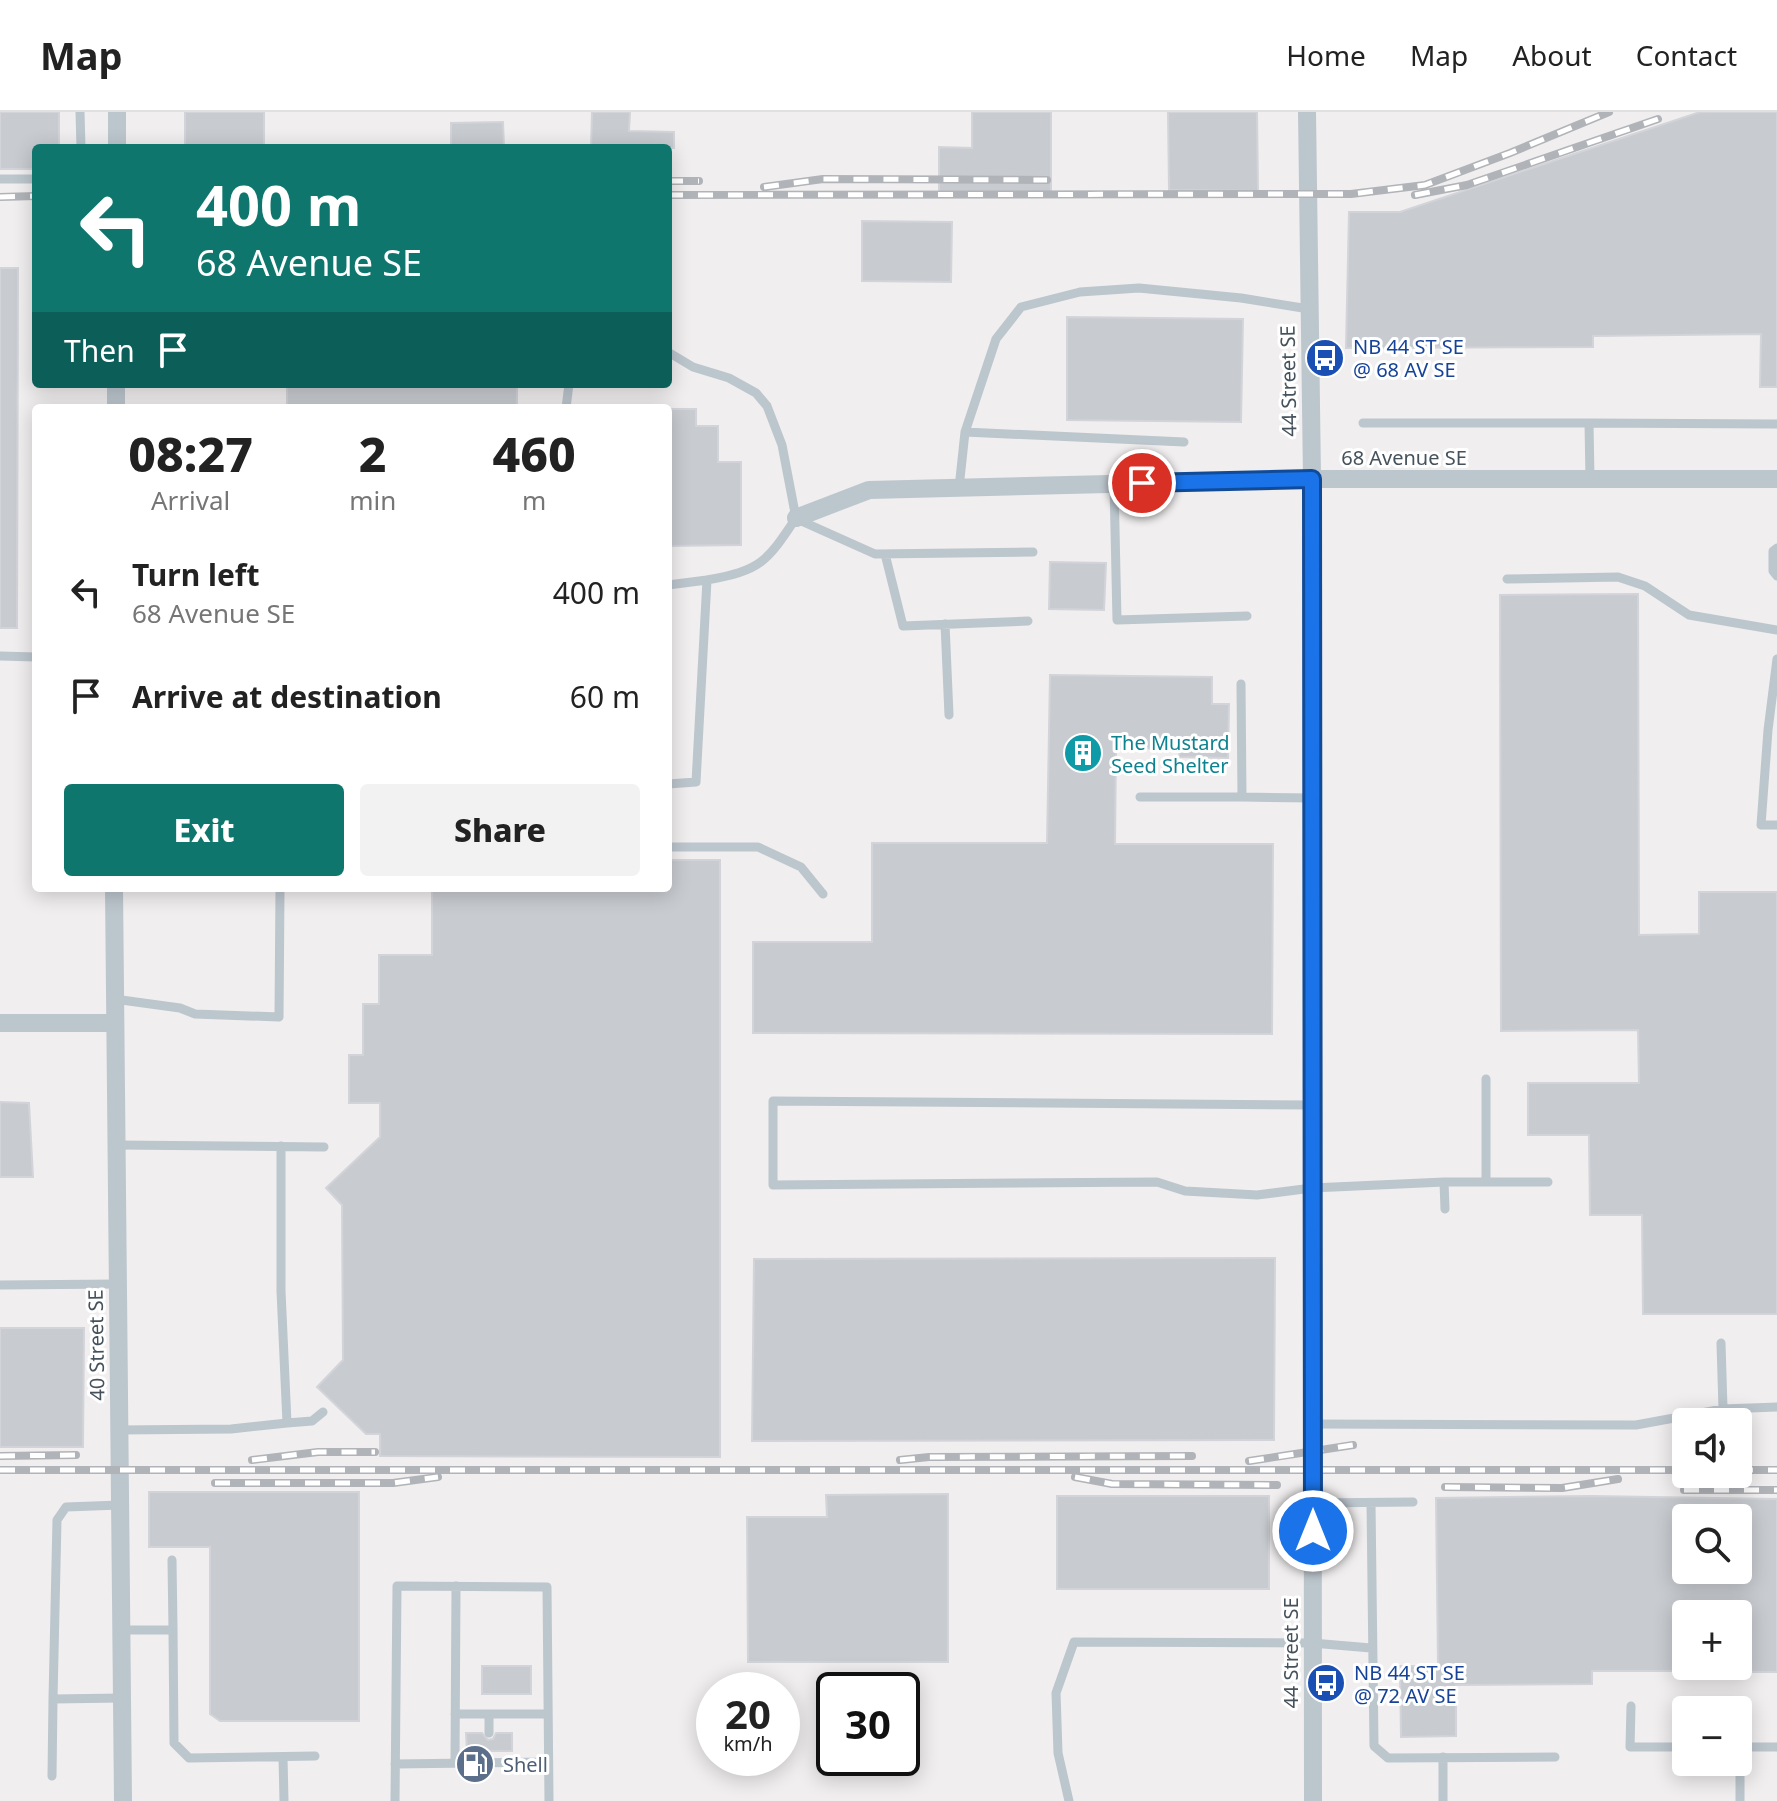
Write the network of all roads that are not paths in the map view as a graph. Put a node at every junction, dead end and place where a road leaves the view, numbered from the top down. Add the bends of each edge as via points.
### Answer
1 (80, 112) edge
2 (117, 112) edge
3 (1307, 112) edge
4 (81, 144) edge
5 (117, 144) edge
6 (0, 179) edge
7 (32, 179) edge
8 (1309, 309) junction
9 (672, 354) edge
10 (1363, 423) dead end
11 (1589, 423) junction
12 (1777, 424) edge
13 (965, 432) junction
14 (1184, 442) dead end
15 (1312, 479) junction
16 (1590, 479) junction
17 (1777, 479) edge
18 (1114, 484) junction
19 (959, 488) junction
20 (796, 518) junction
21 (1777, 548) edge
22 (1033, 552) dead end
23 (885, 554) junction
24 (1777, 576) edge
25 (1507, 579) dead end
26 (707, 580) junction
27 (672, 584) edge
28 (1247, 616) dead end
29 (1028, 621) dead end
30 (945, 624) junction
31 (1777, 630) edge
32 (0, 656) edge
33 (32, 657) edge
34 (1777, 659) edge
35 (1241, 684) dead end
36 (949, 715) dead end
37 (672, 784) edge
38 (1140, 797) dead end
39 (1242, 797) junction
40 (1312, 798) junction
41 (1777, 825) edge
42 (672, 847) edge
43 (114, 892) edge
44 (280, 892) edge
45 (823, 894) dead end
46 (114, 999) junction
47 (0, 1023) edge
48 (114, 1023) junction
49 (1486, 1079) dead end
50 (1313, 1105) junction
51 (116, 1145) junction
52 (281, 1146) junction
53 (324, 1147) dead end
54 (1444, 1182) junction
55 (1486, 1182) junction
56 (1548, 1182) dead end
57 (1312, 1188) junction
58 (1445, 1209) dead end
59 (118, 1284) junction
60 (0, 1285) edge
61 (1721, 1343) dead end
62 (1777, 1407) edge
63 (1723, 1408) edge
64 (1750, 1408) edge
65 (323, 1412) dead end
66 (1672, 1418) edge
67 (287, 1423) junction
68 (1313, 1424) junction
69 (120, 1430) junction
70 (1413, 1502) dead end
71 (1313, 1503) junction
72 (1371, 1503) junction
73 (120, 1505) junction
74 (172, 1560) dead end
75 (456, 1586) junction
76 (121, 1630) junction
77 (173, 1630) junction
78 (1312, 1643) junction
79 (1371, 1648) junction
80 (122, 1698) junction
81 (53, 1699) junction
82 (1631, 1706) dead end
83 (455, 1714) junction
84 (489, 1714) junction
85 (547, 1714) junction
86 (489, 1733) dead end
87 (1672, 1747) edge
88 (1752, 1747) edge
89 (1777, 1747) edge
90 (490, 1751) dead end
91 (315, 1756) dead end
92 (283, 1757) junction
93 (1443, 1757) junction
94 (1555, 1757) dead end
95 (548, 1762) junction
96 (455, 1763) junction
97 (490, 1763) junction
98 (395, 1764) junction
99 (52, 1776) dead end
100 (1740, 1776) edge
101 (123, 1801) edge
102 (284, 1801) edge
103 (395, 1801) edge
104 (549, 1801) edge
105 (1069, 1801) edge
106 (1313, 1801) edge
107 (1443, 1801) edge
108 (1740, 1801) edge

1 - 4 lane
2 - 5 street
3 - 8 street, 44 Street SE
6 - 7 lane
8 - 13 lane via 1139,288 1080,292 1021,307 996,339
8 - 15 street, 44 Street SE
9 - 20 lane via 729,378 767,406 782,445
10 - 11 lane
11 - 12 lane
11 - 16 lane
13 - 14 lane
13 - 19 lane
15 - 16 street, 68 Avenue SE
15 - 18 street, 68 Avenue SE
15 - 40 street, 44 Street SE
16 - 17 street, 68 Avenue SE
18 - 19 street, 68 Avenue SE
18 - 28 lane via 1117,620
19 - 20 street, 68 Avenue SE via 869,490
20 - 23 lane
20 - 26 lane via 757,567
21 - 24 lane
22 - 23 lane
23 - 30 lane via 903,626
25 - 31 lane via 1618,577 1645,586 1689,615
26 - 27 lane
26 - 37 lane via 696,782
29 - 30 lane
30 - 36 lane
32 - 33 lane
34 - 41 lane via 1761,825
35 - 39 lane
38 - 39 lane
39 - 40 lane
40 - 50 street, 44 Street SE
42 - 45 lane via 758,847 801,867
43 - 46 street, 40 Street SE
44 - 46 lane via 279,1017 195,1014
46 - 48 street, 40 Street SE
47 - 48 street
48 - 51 street, 40 Street SE
49 - 55 lane
50 - 57 street, 44 Street SE
50 - 57 lane via 773,1101 773,1185 1157,1182 1185,1191 1257,1195
51 - 52 lane
51 - 59 street, 40 Street SE
52 - 53 lane
52 - 67 lane
54 - 55 lane
54 - 57 lane
54 - 58 lane
55 - 56 lane
57 - 68 street, 44 Street SE
59 - 60 lane
59 - 69 street, 40 Street SE
61 - 63 lane
62 - 64 lane
65 - 67 lane via 312,1421
66 - 68 lane via 1636,1425
67 - 69 lane
68 - 71 street, 44 Street SE
69 - 73 street, 40 Street SE
70 - 72 lane
71 - 72 lane
71 - 78 street, 44 Street SE
72 - 79 lane
73 - 76 street, 40 Street SE
73 - 81 lane via 66,1507 57,1520
74 - 77 lane
75 - 83 lane
75 - 85 lane via 547,1587
75 - 98 lane via 397,1586
76 - 77 lane
76 - 80 street, 40 Street SE
77 - 92 lane via 174,1743 189,1758
78 - 79 lane
78 - 105 lane via 1074,1642 1056,1693 1058,1753
78 - 106 street, 44 Street SE
79 - 93 lane via 1374,1746 1388,1758
80 - 81 lane
80 - 101 street, 40 Street SE
81 - 99 lane
82 - 87 lane via 1630,1747
83 - 84 lane
83 - 96 lane
84 - 85 lane
84 - 86 lane
85 - 95 lane
88 - 89 lane
90 - 97 lane
91 - 92 lane
92 - 102 lane
93 - 94 lane
93 - 107 lane
95 - 97 lane
95 - 104 lane
96 - 97 lane
96 - 98 lane
98 - 103 lane
100 - 108 lane

